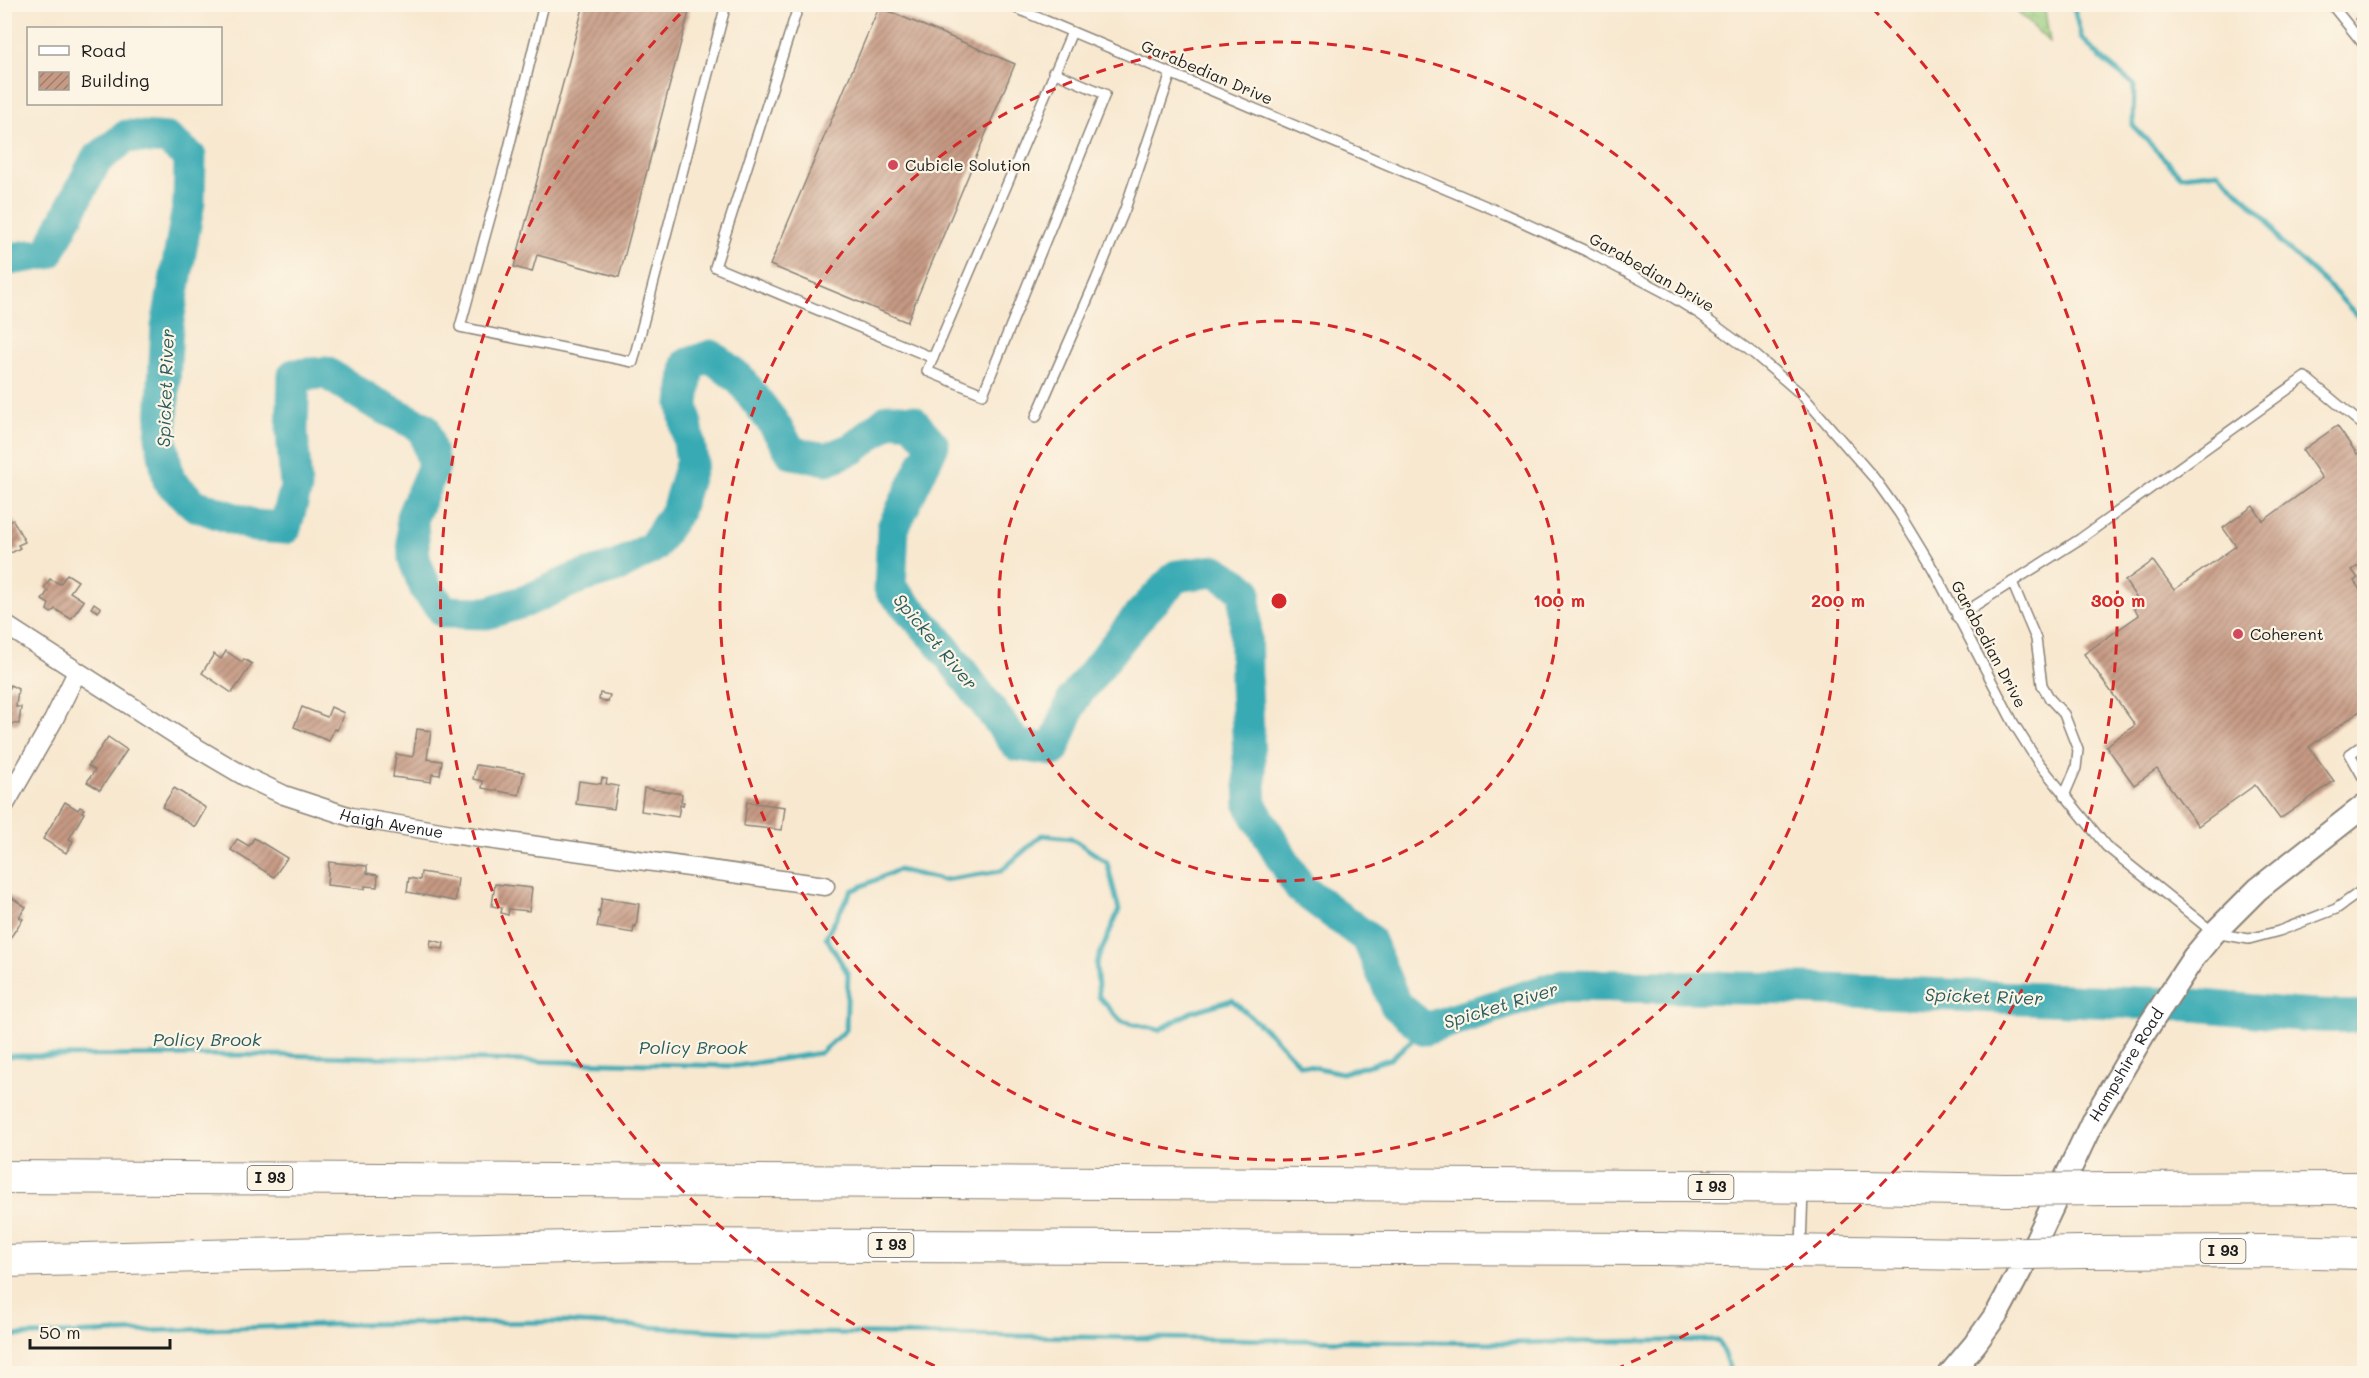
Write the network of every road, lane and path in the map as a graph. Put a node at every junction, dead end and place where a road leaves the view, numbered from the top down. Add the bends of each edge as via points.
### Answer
1 (544, 4) edge
2 (726, 4) edge
3 (799, 4) edge
4 (1006, 4) edge
5 (2331, 4) edge
6 (1072, 32) junction
7 (2364, 45) edge
8 (1053, 72) junction
9 (1171, 73) junction
10 (933, 358) junction
11 (1036, 417) dead end
12 (2364, 426) edge
13 (2012, 582) junction
14 (1957, 617) junction
15 (4, 624) edge
16 (77, 672) junction
17 (2364, 744) edge
18 (2364, 778) edge
19 (2064, 796) junction
20 (4, 806) edge
21 (2364, 806) edge
22 (825, 886) dead end
23 (2364, 889) edge
24 (2214, 933) junction
25 (4, 1177) edge
26 (1803, 1187) junction
27 (2364, 1188) edge
28 (1801, 1252) junction
29 (2364, 1253) edge
30 (4, 1261) edge
31 (1950, 1374) edge

1 - 2 lane via 507,160 460,327 633,362
3 - 10 lane via 715,267
4 - 6 lane, Garabedian Drive
5 - 7 lane
6 - 8 lane
6 - 9 lane, Garabedian Drive
8 - 10 lane
8 - 10 lane via 1105,94 983,394 927,371
9 - 11 lane via 1125,209
9 - 14 lane, Garabedian Drive via 1586,251 1701,315 1802,395 1846,444 1899,513
12 - 13 lane via 2305,377 2080,539
13 - 14 lane
13 - 19 lane via 2036,639 2042,685 2064,714 2078,750 2076,768
14 - 19 lane, Garabedian Drive via 2014,724
15 - 16 street, Haigh Avenue
16 - 20 street
16 - 22 street, Haigh Avenue via 246,777 284,795 351,817
17 - 18 lane via 2350,754
19 - 24 lane, Garabedian Drive via 2106,846
21 - 24 street, Hampshire Road via 2258,889
23 - 24 lane via 2336,909 2279,931 2249,939
24 - 31 street, Hampshire Road via 2152,1021 2094,1118 1998,1312
25 - 26 highway, I 93
26 - 27 highway, I 93, bridge
26 - 28 lane
28 - 29 highway, I 93, bridge
28 - 30 highway, I 93 via 660,1245

